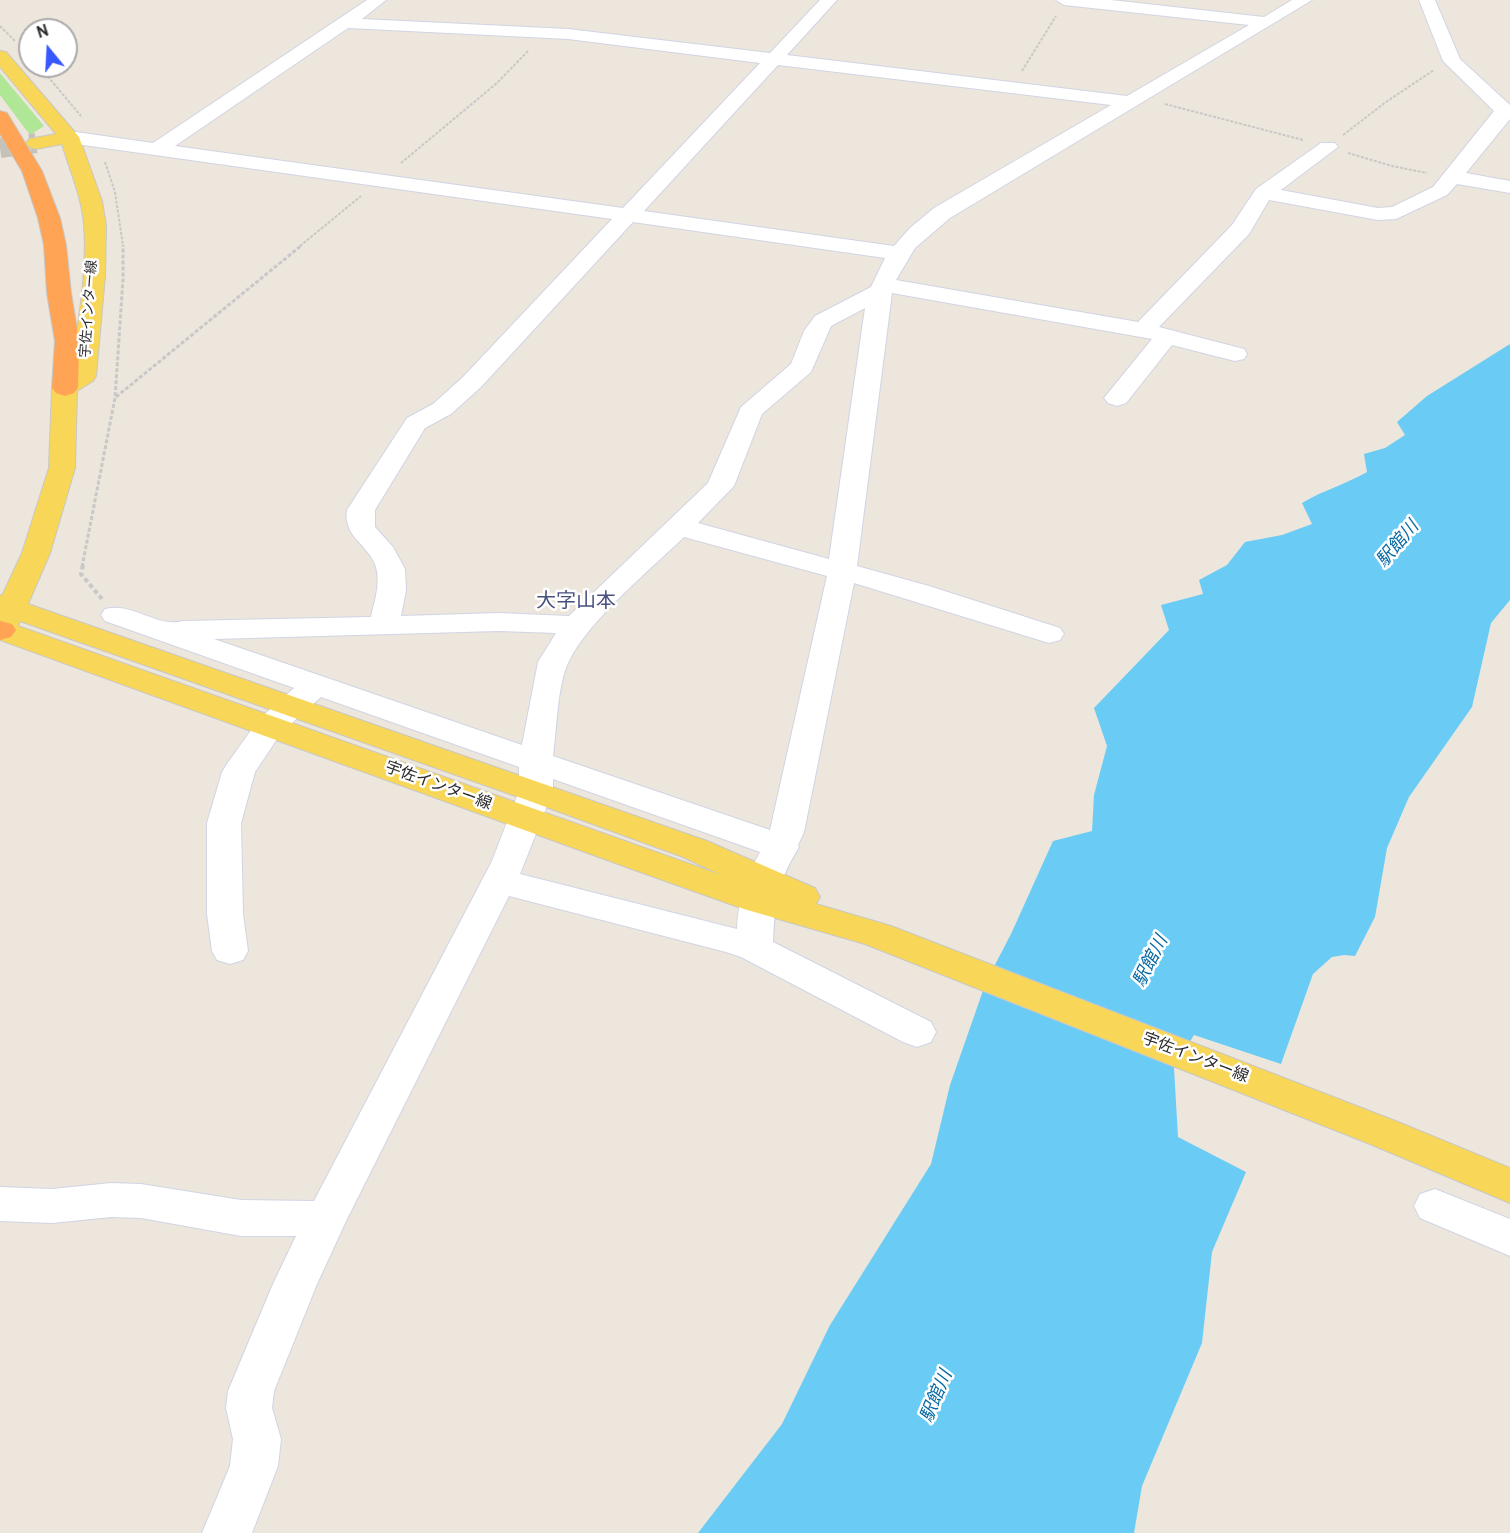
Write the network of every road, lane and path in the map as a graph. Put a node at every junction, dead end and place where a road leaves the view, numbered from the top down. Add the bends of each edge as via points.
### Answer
1 (378, 0) edge
2 (829, 0) edge
3 (1065, 0) edge
4 (1304, 0) edge
5 (1427, 0) edge
6 (1266, 22) junction
7 (344, 23) junction
8 (544, 33) junction
9 (0, 56) edge
10 (773, 59) junction
11 (1451, 59) junction
12 (1012, 88) junction
13 (1134, 100) junction
14 (0, 117) edge
15 (1506, 118) edge
16 (69, 137) junction
17 (36, 143) tunnel mouth
18 (1328, 147) junction
19 (156, 150) junction
20 (1451, 177) junction
21 (380, 181) junction
22 (1510, 187) edge
23 (1263, 193) junction
24 (627, 215) junction
25 (899, 254) junction
26 (881, 288) junction
27 (1143, 330) junction
28 (1167, 336) junction
29 (1235, 354) dead end
30 (65, 388) junction
31 (115, 397) dead end
32 (1117, 398) dead end
33 (680, 527) junction
34 (842, 572) junction
35 (116, 615) dead end
36 (2, 621) edge
37 (384, 626) junction
38 (576, 626) junction
39 (164, 632) junction
40 (1049, 634) dead end
41 (292, 705) junction
42 (532, 790) junction
43 (782, 847) junction
44 (501, 882) junction
45 (761, 889) junction
46 (754, 948) junction
47 (230, 951) dead end
48 (917, 1032) dead end
49 (1510, 1186) edge
50 (0, 1204) edge
51 (1435, 1206) dead end
52 (326, 1219) junction
53 (1510, 1238) edge
54 (227, 1533) edge

1 - 7 street
2 - 10 street
3 - 6 street
3 - 12 path
4 - 6 street
5 - 11 street
6 - 13 street
7 - 8 street
7 - 19 street
8 - 10 street
8 - 21 path via 497,83
9 - 16 main road, 宇佐インター線
10 - 12 street
10 - 24 street
11 - 15 street via 1501,106
11 - 18 path
12 - 13 street
13 - 18 path
13 - 25 street via 942,213 914,235
14 - 30 highway via 33,171 49,218 67,341
15 - 20 street
16 - 17 main road
16 - 19 street
16 - 30 main road, 宇佐インター線 via 96,226 90,340 84,376
18 - 20 path via 1392,166
18 - 23 street
19 - 21 street
20 - 22 street
20 - 23 street via 1437,193 1391,214
21 - 24 street
21 - 31 path
23 - 27 street via 1241,229
24 - 25 street
24 - 37 street via 463,391 442,409 416,423 361,510 359,525 381,549 391,570 393,581
25 - 26 street
26 - 27 street
26 - 33 street via 820,326 806,362 756,405 746,421 720,486
26 - 34 street
27 - 28 street
28 - 29 street
28 - 32 street
30 - 36 main road, 宇佐インター線 via 62,468 36,553
33 - 34 street
33 - 38 street
34 - 40 street via 965,605
34 - 43 street
35 - 39 street
36 - 41 main road, 宇佐インター線
37 - 38 street via 493,622
37 - 39 street
38 - 42 street via 553,662
39 - 41 street
41 - 42 main road, 宇佐インター線
41 - 42 street
41 - 47 street via 239,772 224,823 225,914
42 - 43 street
42 - 44 street
42 - 45 main road, 宇佐インター線
43 - 45 street
44 - 46 street
44 - 52 street
45 - 46 street
45 - 49 main road, 宇佐インター線
46 - 48 street
50 - 52 street via 52,1206 141,1201 241,1218
51 - 53 street
52 - 54 street via 250,1391 249,1408 257,1439 254,1466

